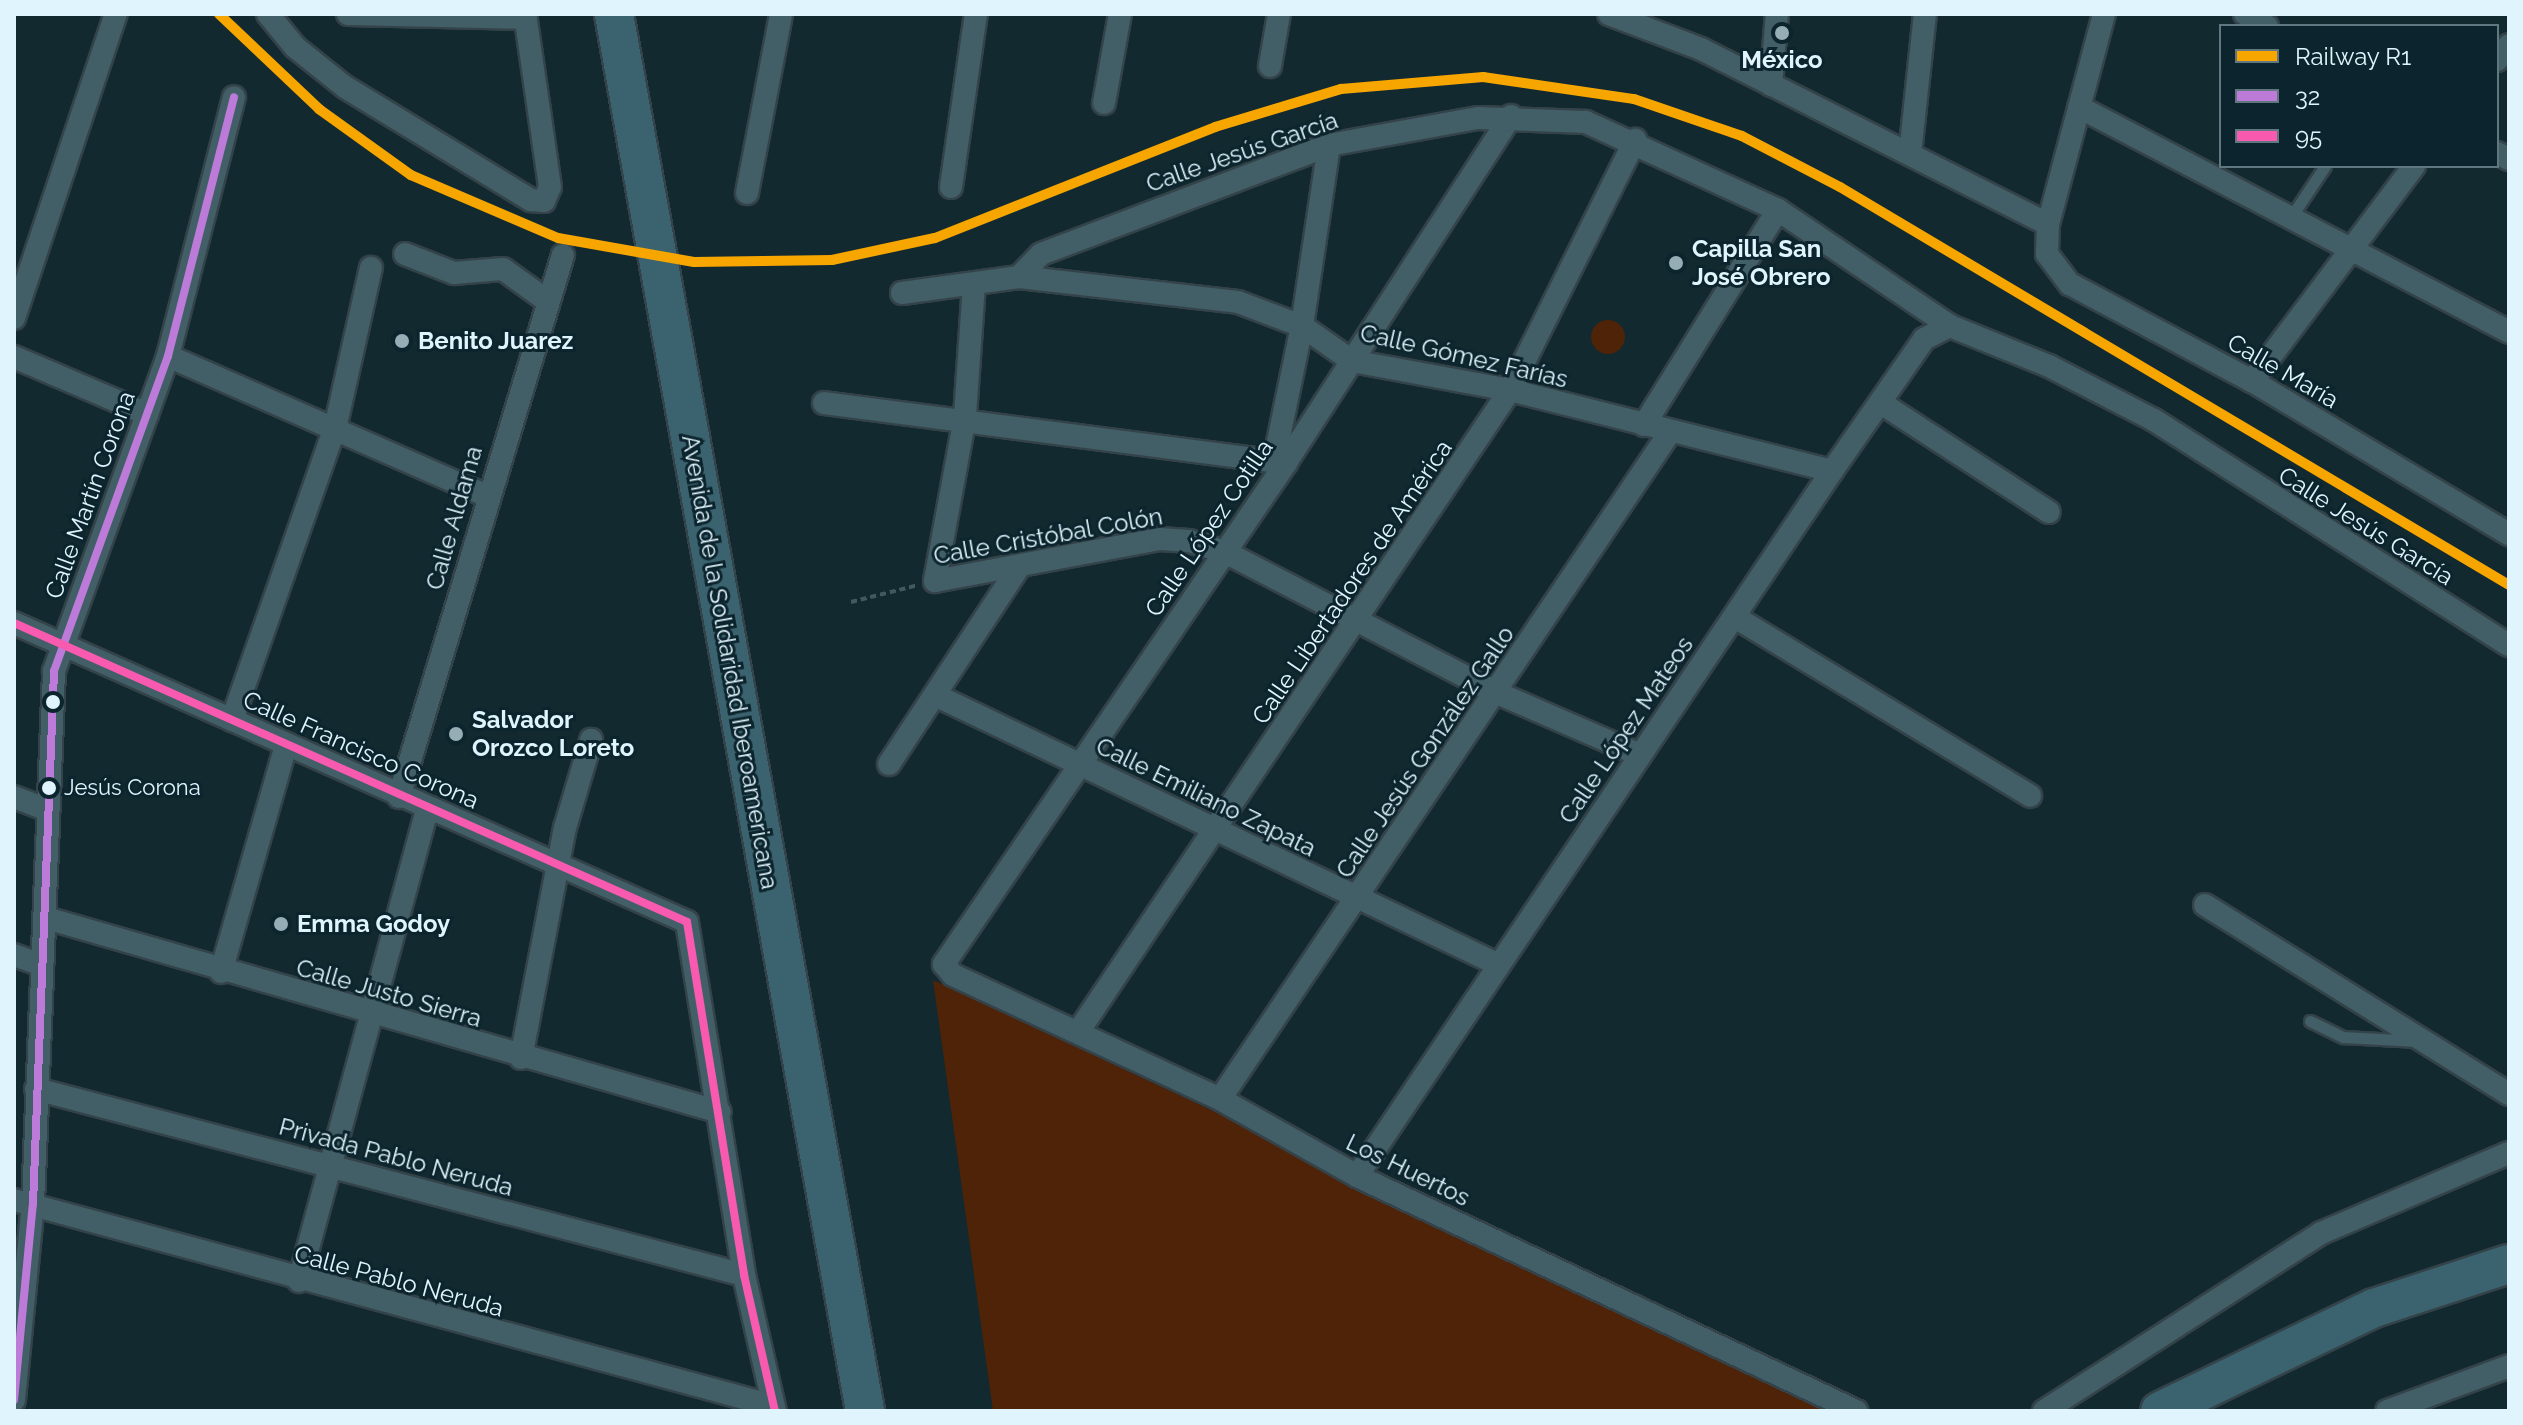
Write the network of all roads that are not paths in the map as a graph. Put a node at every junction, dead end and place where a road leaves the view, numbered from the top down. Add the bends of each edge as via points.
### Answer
1 (116, 14) edge
2 (268, 14) edge
3 (348, 14) edge
4 (614, 14) edge
5 (781, 14) edge
6 (976, 14) edge
7 (1120, 14) edge
8 (1279, 14) edge
9 (1609, 14) edge
10 (1777, 14) edge
11 (1925, 14) edge
12 (2104, 14) edge
13 (2245, 14) edge
14 (526, 16) edge
15 (487, 17) edge
16 (2263, 24) edge
17 (1270, 66) dead end
18 (1771, 85) junction
19 (234, 97) dead end
20 (1104, 103) dead end
21 (2079, 107) junction
22 (1511, 116) junction
23 (1635, 140) junction
24 (1329, 145) junction
25 (1910, 154) junction
26 (2324, 168) edge
27 (2412, 168) edge
28 (951, 187) dead end
29 (747, 193) dead end
30 (1778, 210) junction
31 (2289, 220) junction
32 (2047, 234) junction
33 (2346, 251) junction
34 (405, 254) dead end
35 (563, 255) dead end
36 (371, 268) dead end
37 (1019, 277) junction
38 (974, 284) junction
39 (902, 293) dead end
40 (546, 300) junction
41 (14, 318) edge
42 (1302, 326) junction
43 (1950, 326) junction
44 (2509, 332) edge
45 (168, 356) junction
46 (14, 357) edge
47 (1352, 361) junction
48 (2252, 381) junction
49 (1510, 390) junction
50 (824, 403) dead end
51 (1881, 403) junction
52 (147, 414) junction
53 (965, 417) junction
54 (336, 424) junction
55 (1644, 425) junction
56 (1670, 432) junction
57 (1280, 462) junction
58 (1832, 471) junction
59 (487, 496) junction
60 (2049, 512) dead end
61 (2507, 528) edge
62 (1225, 552) junction
63 (1019, 567) junction
64 (1735, 617) junction
65 (14, 623) edge
66 (1354, 623) junction
67 (64, 644) junction
68 (2509, 645) edge
69 (1495, 692) junction
70 (935, 695) junction
71 (232, 720) junction
72 (591, 740) dead end
73 (286, 745) junction
74 (1640, 755) junction
75 (889, 764) dead end
76 (1077, 764) junction
77 (2030, 796) dead end
78 (14, 797) edge
79 (399, 797) junction
80 (427, 809) junction
81 (48, 810) junction
82 (1217, 832) junction
83 (558, 867) junction
84 (1359, 898) junction
85 (2205, 905) dead end
86 (46, 918) junction
87 (14, 955) edge
88 (944, 964) joint
89 (42, 965) junction
90 (1499, 965) junction
91 (221, 972) junction
92 (371, 1014) junction
93 (2310, 1021) dead end
94 (1078, 1032) junction
95 (2424, 1041) junction
96 (521, 1058) junction
97 (2506, 1087) edge
98 (36, 1089) junction
99 (1220, 1099) junction
100 (720, 1112) junction
101 (14, 1118) edge
102 (37, 1126) junction
103 (2509, 1153) edge
104 (329, 1167) junction
105 (1357, 1176) junction
106 (23, 1202) edge
107 (2509, 1264) edge
108 (744, 1275) junction
109 (299, 1281) junction
110 (2509, 1366) edge
111 (14, 1400) edge
112 (774, 1408) edge
113 (865, 1411) edge
114 (1856, 1411) edge
115 (2044, 1411) edge
116 (2160, 1411) edge
117 (2387, 1411) edge

1 - 41 street
2 - 14 street via 295,47 345,87 531,200 544,201 550,187
3 - 15 street
4 - 113 highway, Avenida de la Solidaridad Iberoamericana
5 - 29 street
6 - 28 street
7 - 20 street
8 - 17 street
9 - 18 street
10 - 18 street
11 - 25 street
12 - 21 street
13 - 16 street
14 - 15 street
18 - 25 street
19 - 45 street, Calle Martín Corona
21 - 31 street
21 - 32 street
22 - 23 street, Calle Jesús García via 1586,122
22 - 24 street, Calle Jesús García
22 - 47 street, Calle López Cotilla
23 - 30 street, Calle Jesús García
23 - 49 street, Calle Libertadores de América
24 - 37 street, Calle Jesús García via 1041,254
24 - 42 street
25 - 32 street
26 - 31 lane
27 - 33 street
30 - 43 street, Calle Jesús García
30 - 55 street
31 - 33 street
32 - 48 street, Calle María via 2070,284
33 - 44 street
33 - 48 street
34 - 40 street via 454,273 503,269
35 - 40 street, Calle Aldama
36 - 54 street
37 - 38 street, Calle Gómez Farías
37 - 42 street, Calle Gómez Farías via 1238,302
38 - 39 street, Calle Gómez Farías
38 - 53 street
40 - 59 street, Calle Aldama
42 - 47 street, Calle Gómez Farías
42 - 57 street
43 - 51 street, Calle López Mateos via 1924,339
43 - 68 street, Calle Jesús García via 2049,366 2154,420
45 - 52 street, Calle Martín Corona
45 - 54 street
46 - 52 street
47 - 49 street, Calle Gómez Farías
47 - 57 street, Calle López Cotilla
48 - 61 street, Calle María
49 - 55 street, Calle Gómez Farías
49 - 66 street, Calle Libertadores de América
50 - 53 street
51 - 58 street, Calle López Mateos
51 - 60 street
52 - 67 street, Calle Martín Corona
53 - 57 street
53 - 63 street, Calle Cristóbal Colón via 935,581
54 - 59 street
54 - 71 street
55 - 56 street, Calle Gómez Farías
56 - 58 street, Calle Gómez Farías
56 - 69 street, Calle Jesús González Gallo
57 - 62 street, Calle López Cotilla
58 - 64 street, Calle López Mateos
59 - 79 street, Calle Aldama
62 - 63 street, Calle Cristóbal Colón via 1160,539
62 - 66 street, Calle Cristóbal Colón
62 - 76 street, Calle López Cotilla
63 - 70 street
64 - 74 street, Calle López Mateos
64 - 77 street
65 - 67 street, Calle Francisco Corona
66 - 69 street, Calle Cristóbal Colón
66 - 82 street, Calle Libertadores de América
67 - 71 street, Calle Francisco Corona
67 - 81 street, Calle Martín Corona via 51,701
69 - 74 street, Calle Cristóbal Colón
69 - 84 street, Calle Jesús González Gallo
70 - 75 street
70 - 76 street, Calle Emiliano Zapata
71 - 73 street, Calle Francisco Corona
72 - 83 street
73 - 79 street, Calle Francisco Corona
73 - 91 street
74 - 90 street, Calle López Mateos
76 - 82 street, Calle Emiliano Zapata
76 - 88 street, Calle López Cotilla
78 - 81 street
79 - 80 street, Calle Francisco Corona
80 - 83 street, Calle Francisco Corona
80 - 92 street
81 - 86 street, Calle Martín Corona
82 - 84 street, Calle Emiliano Zapata
82 - 94 street, Calle Libertadores de América
83 - 96 street
83 - 100 street, Calle Francisco Corona via 687,922
84 - 90 street, Calle Emiliano Zapata
84 - 99 street, Calle Jesús González Gallo
85 - 95 street
86 - 89 street, Calle Martín Corona
86 - 91 street, Calle Justo Sierra
87 - 89 street
88 - 94 street, Los Huertos via 953,975
89 - 98 street, Calle Martín Corona
90 - 105 street, Calle López Mateos
91 - 92 street, Calle Justo Sierra
92 - 96 street, Calle Justo Sierra
92 - 104 street
93 - 95 lane via 2343,1037
94 - 99 street, Los Huertos
95 - 97 street
96 - 100 street, Calle Justo Sierra
98 - 102 street, Calle Martín Corona
98 - 104 street, Privada Pablo Neruda
99 - 105 street, Los Huertos
100 - 108 street
101 - 102 street
102 - 106 street, Calle Martín Corona
103 - 115 street via 2321,1233
104 - 108 street, Privada Pablo Neruda
104 - 109 street
105 - 114 street, Los Huertos
106 - 109 street, Calle Pablo Neruda
106 - 111 street, Calle Martín Corona
107 - 116 highway via 2374,1308
108 - 112 street
109 - 112 street, Calle Pablo Neruda
110 - 117 street

